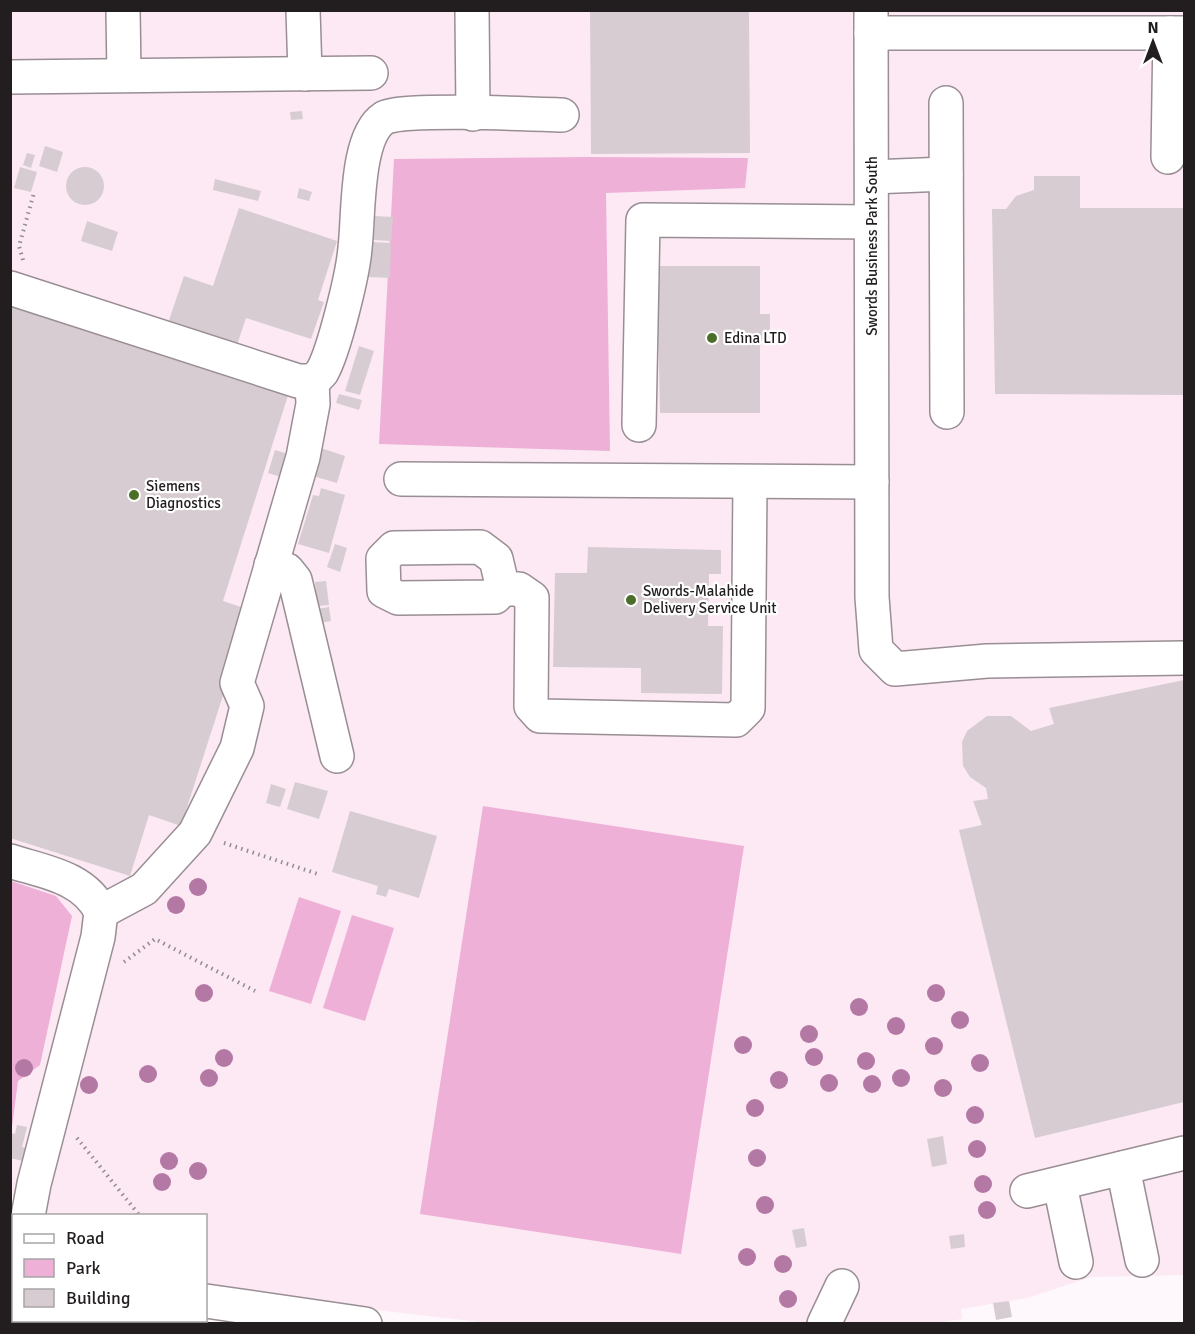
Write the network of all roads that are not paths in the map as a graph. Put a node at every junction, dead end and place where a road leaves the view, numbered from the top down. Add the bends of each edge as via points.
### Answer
1 (123, 10) edge
2 (303, 10) edge
3 (472, 10) edge
4 (871, 22) edge
5 (1177, 33) edge
6 (371, 73) dead end
7 (304, 74) junction
8 (124, 75) junction
9 (10, 77) edge
10 (945, 103) dead end
11 (473, 114) junction
12 (562, 115) dead end
13 (1168, 157) dead end
14 (946, 174) junction
15 (872, 177) junction
16 (871, 222) junction
17 (22, 292) edge
18 (312, 381) junction
19 (947, 412) dead end
20 (639, 425) dead end
21 (401, 479) dead end
22 (872, 482) junction
23 (750, 483) junction
24 (271, 565) junction
25 (503, 589) dead end
26 (1185, 658) edge
27 (338, 756) dead end
28 (10, 861) edge
29 (100, 912) junction
30 (1185, 1153) edge
31 (1124, 1168) junction
32 (1060, 1185) junction
33 (1028, 1191) dead end
34 (31, 1200) edge
35 (1142, 1260) dead end
36 (1076, 1262) dead end
37 (842, 1286) dead end
38 (207, 1301) edge
39 (365, 1323) edge
40 (824, 1323) edge

1 - 8 street
2 - 7 street
3 - 11 street
4 - 5 street
4 - 15 street, Swords Business Park South
5 - 13 street
6 - 7 street
7 - 8 street
8 - 9 street
10 - 14 street
11 - 12 street
11 - 18 street via 411,113 385,117 370,133 356,201 355,249 332,347 321,374
14 - 15 street
14 - 19 street
15 - 16 street, Swords Business Park South
16 - 20 street via 643,220
16 - 22 street, Swords Business Park South
17 - 18 street via 298,381
18 - 24 street via 313,404 303,458
21 - 23 street
22 - 23 street
22 - 26 street, Swords Business Park South via 876,650 896,669 987,662
23 - 25 street via 748,708 736,720 540,716 531,706 532,598 519,589
24 - 27 street via 287,570 295,580
24 - 29 street via 237,683 247,706 237,748 195,833 144,889
28 - 29 street via 70,880 85,889
29 - 34 street via 98,937
30 - 31 street
31 - 32 street
31 - 35 street
32 - 33 street
32 - 36 street
37 - 40 street
38 - 39 street

